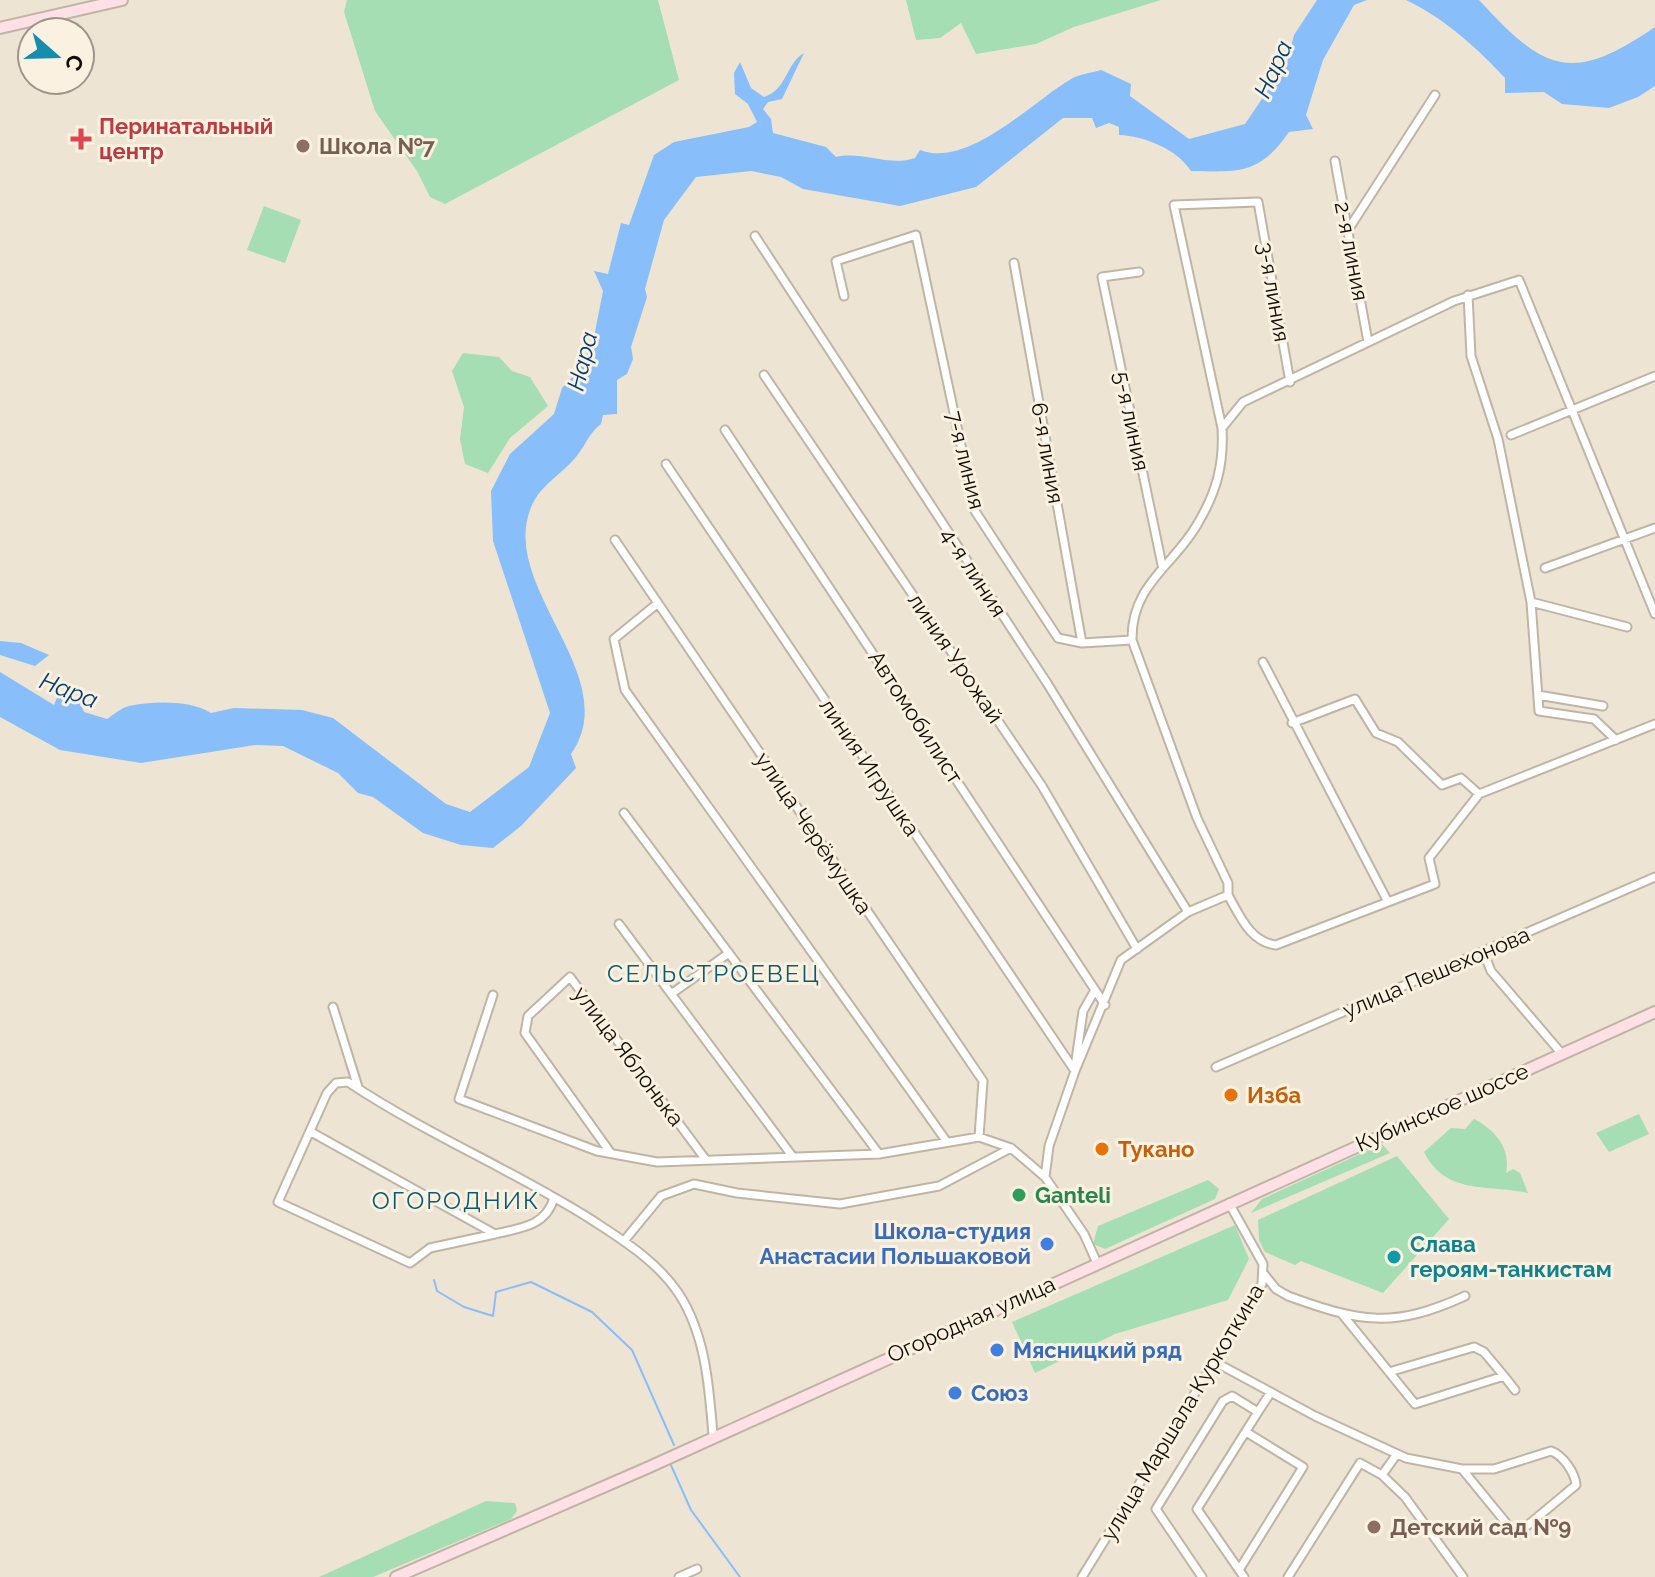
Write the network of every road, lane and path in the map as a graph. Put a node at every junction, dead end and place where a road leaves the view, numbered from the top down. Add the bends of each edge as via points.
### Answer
1 (122, 0) edge
2 (0, 28) edge
3 (1435, 95) dead end
4 (1335, 161) dead end
5 (1348, 230) junction
6 (755, 236) dead end
7 (1014, 263) dead end
8 (1139, 272) dead end
9 (1468, 295) junction
10 (844, 296) dead end
11 (1368, 342) junction
12 (764, 375) dead end
13 (1655, 376) edge
14 (1290, 382) junction
15 (1570, 412) junction
16 (1222, 428) junction
17 (725, 430) dead end
18 (1511, 435) dead end
19 (666, 464) dead end
20 (1655, 528) edge
21 (615, 540) dead end
22 (1623, 540) junction
23 (1162, 565) junction
24 (1545, 568) dead end
25 (1531, 602) junction
26 (658, 603) junction
27 (1655, 614) edge
28 (1627, 627) dead end
29 (1132, 640) junction
30 (1082, 643) junction
31 (1263, 662) dead end
32 (1538, 695) junction
33 (1603, 706) dead end
34 (1292, 723) junction
35 (1655, 724) edge
36 (1616, 740) junction
37 (1479, 794) junction
38 (624, 813) dead end
39 (1655, 877) edge
40 (1228, 895) junction
41 (1388, 902) junction
42 (1188, 912) junction
43 (619, 924) dead end
44 (1137, 949) junction
45 (1483, 951) junction
46 (729, 953) junction
47 (1095, 990) junction
48 (671, 994) junction
49 (493, 995) dead end
50 (1105, 1005) junction
51 (333, 1007) dead end
52 (1655, 1012) edge
53 (1562, 1054) junction
54 (1216, 1067) dead end
55 (1075, 1071) junction
56 (359, 1089) junction
57 (311, 1132) junction
58 (979, 1137) junction
59 (947, 1142) junction
60 (1011, 1148) junction
61 (610, 1153) junction
62 (879, 1154) junction
63 (793, 1157) junction
64 (706, 1160) junction
65 (1045, 1177) junction
66 (554, 1198) junction
67 (1229, 1203) junction
68 (495, 1234) junction
69 (624, 1241) junction
70 (1097, 1263) junction
71 (1264, 1274) junction
72 (1465, 1296) dead end
73 (1342, 1314) junction
74 (1215, 1362) junction
75 (1389, 1372) junction
76 (1504, 1376) junction
77 (1515, 1390) dead end
78 (1271, 1392) junction
79 (1258, 1412) junction
80 (1246, 1432) junction
81 (713, 1435) junction
82 (1397, 1454) junction
83 (1462, 1469) junction
84 (1382, 1475) junction
85 (697, 1569) dead end
86 (1241, 1573) edge
87 (396, 1577) edge
88 (679, 1577) edge
89 (1082, 1577) edge
90 (1202, 1577) edge
91 (1288, 1577) edge
92 (1463, 1577) edge

1 - 2 main road
3 - 5 street
4 - 5 street, 2-я линия
5 - 11 street, 2-я линия
6 - 42 street, 4-я линия via 1047,683
7 - 30 street, 6-я линия
8 - 23 street, 5-я линия via 1102,277
9 - 11 street
9 - 15 street via 1519,280
9 - 25 street via 1471,356 1498,439
10 - 30 street, 7-я линия via 836,261 916,235 975,511 1058,638
11 - 14 street
12 - 44 street, линия Урожай via 1042,786
13 - 15 street
14 - 16 street via 1243,402
14 - 16 street, 3-я линия via 1258,202 1174,205
15 - 18 street
15 - 22 street
16 - 23 street via 1223,464 1198,525
17 - 47 street, Автомобилист
19 - 55 street, линия Игрушка
20 - 22 street
21 - 26 street, улица Черёмушка
22 - 24 street
22 - 27 street
23 - 29 street via 1138,603
25 - 28 street
25 - 32 street
26 - 58 street, улица Черёмушка via 983,1081
26 - 59 street via 614,639 625,690
29 - 30 street
29 - 40 street via 1197,818 1228,883
31 - 34 street
32 - 33 street
32 - 36 street via 1539,711 1594,719
34 - 37 street via 1355,699 1376,733 1398,742 1442,785 1461,778
34 - 41 street
35 - 36 street
36 - 37 street
37 - 41 street via 1429,858 1435,884
38 - 46 street
39 - 45 street, улица Пешехонова
40 - 41 street via 1250,933 1264,944 1276,945
40 - 42 street
42 - 44 street
43 - 48 street
44 - 50 street via 1121,960
45 - 53 street via 1491,971
45 - 54 street, улица Пешехонова
46 - 48 street
46 - 62 street
47 - 50 street, Автомобилист
47 - 55 street via 1083,1011
48 - 63 street
49 - 61 street via 459,1099
50 - 55 street
51 - 56 street
52 - 53 main road, Кубинское шоссе
53 - 67 main road, Кубинское шоссе
55 - 65 street via 1049,1146
56 - 57 street via 336,1083
56 - 66 street
57 - 68 street
57 - 68 street via 278,1202 410,1263 430,1248
58 - 59 street
58 - 60 street
59 - 62 street
60 - 65 street
60 - 69 street via 939,1186 840,1204 694,1184 661,1196
61 - 64 street via 657,1162
61 - 64 street, улица Яблонька via 525,1033 528,1016 570,977
62 - 63 street
63 - 64 street
65 - 70 street via 1077,1221
66 - 68 street via 550,1212 538,1222
66 - 69 street
67 - 70 main road, Огородная улица
67 - 71 street, улица Маршала Куркоткина
69 - 81 street via 647,1257 680,1295 706,1360
70 - 81 main road, Огородная улица
71 - 73 street via 1288,1296
71 - 74 street, улица Маршала Куркоткина
72 - 73 street via 1399,1319
73 - 75 street
74 - 78 street
74 - 89 street, улица Маршала Куркоткина
75 - 76 street via 1474,1347
75 - 76 street via 1415,1404
76 - 77 street
78 - 79 street
78 - 82 street
79 - 80 street
79 - 90 street via 1232,1396 1223,1401 1156,1509
80 - 86 street via 1197,1509
80 - 86 street via 1303,1467
81 - 87 main road, Огородная улица
82 - 83 street
82 - 84 street
83 - 83 street via 1516,1535 1576,1485 1574,1475 1551,1451 1494,1469
84 - 91 street via 1360,1463
84 - 92 street via 1405,1497
85 - 88 street

